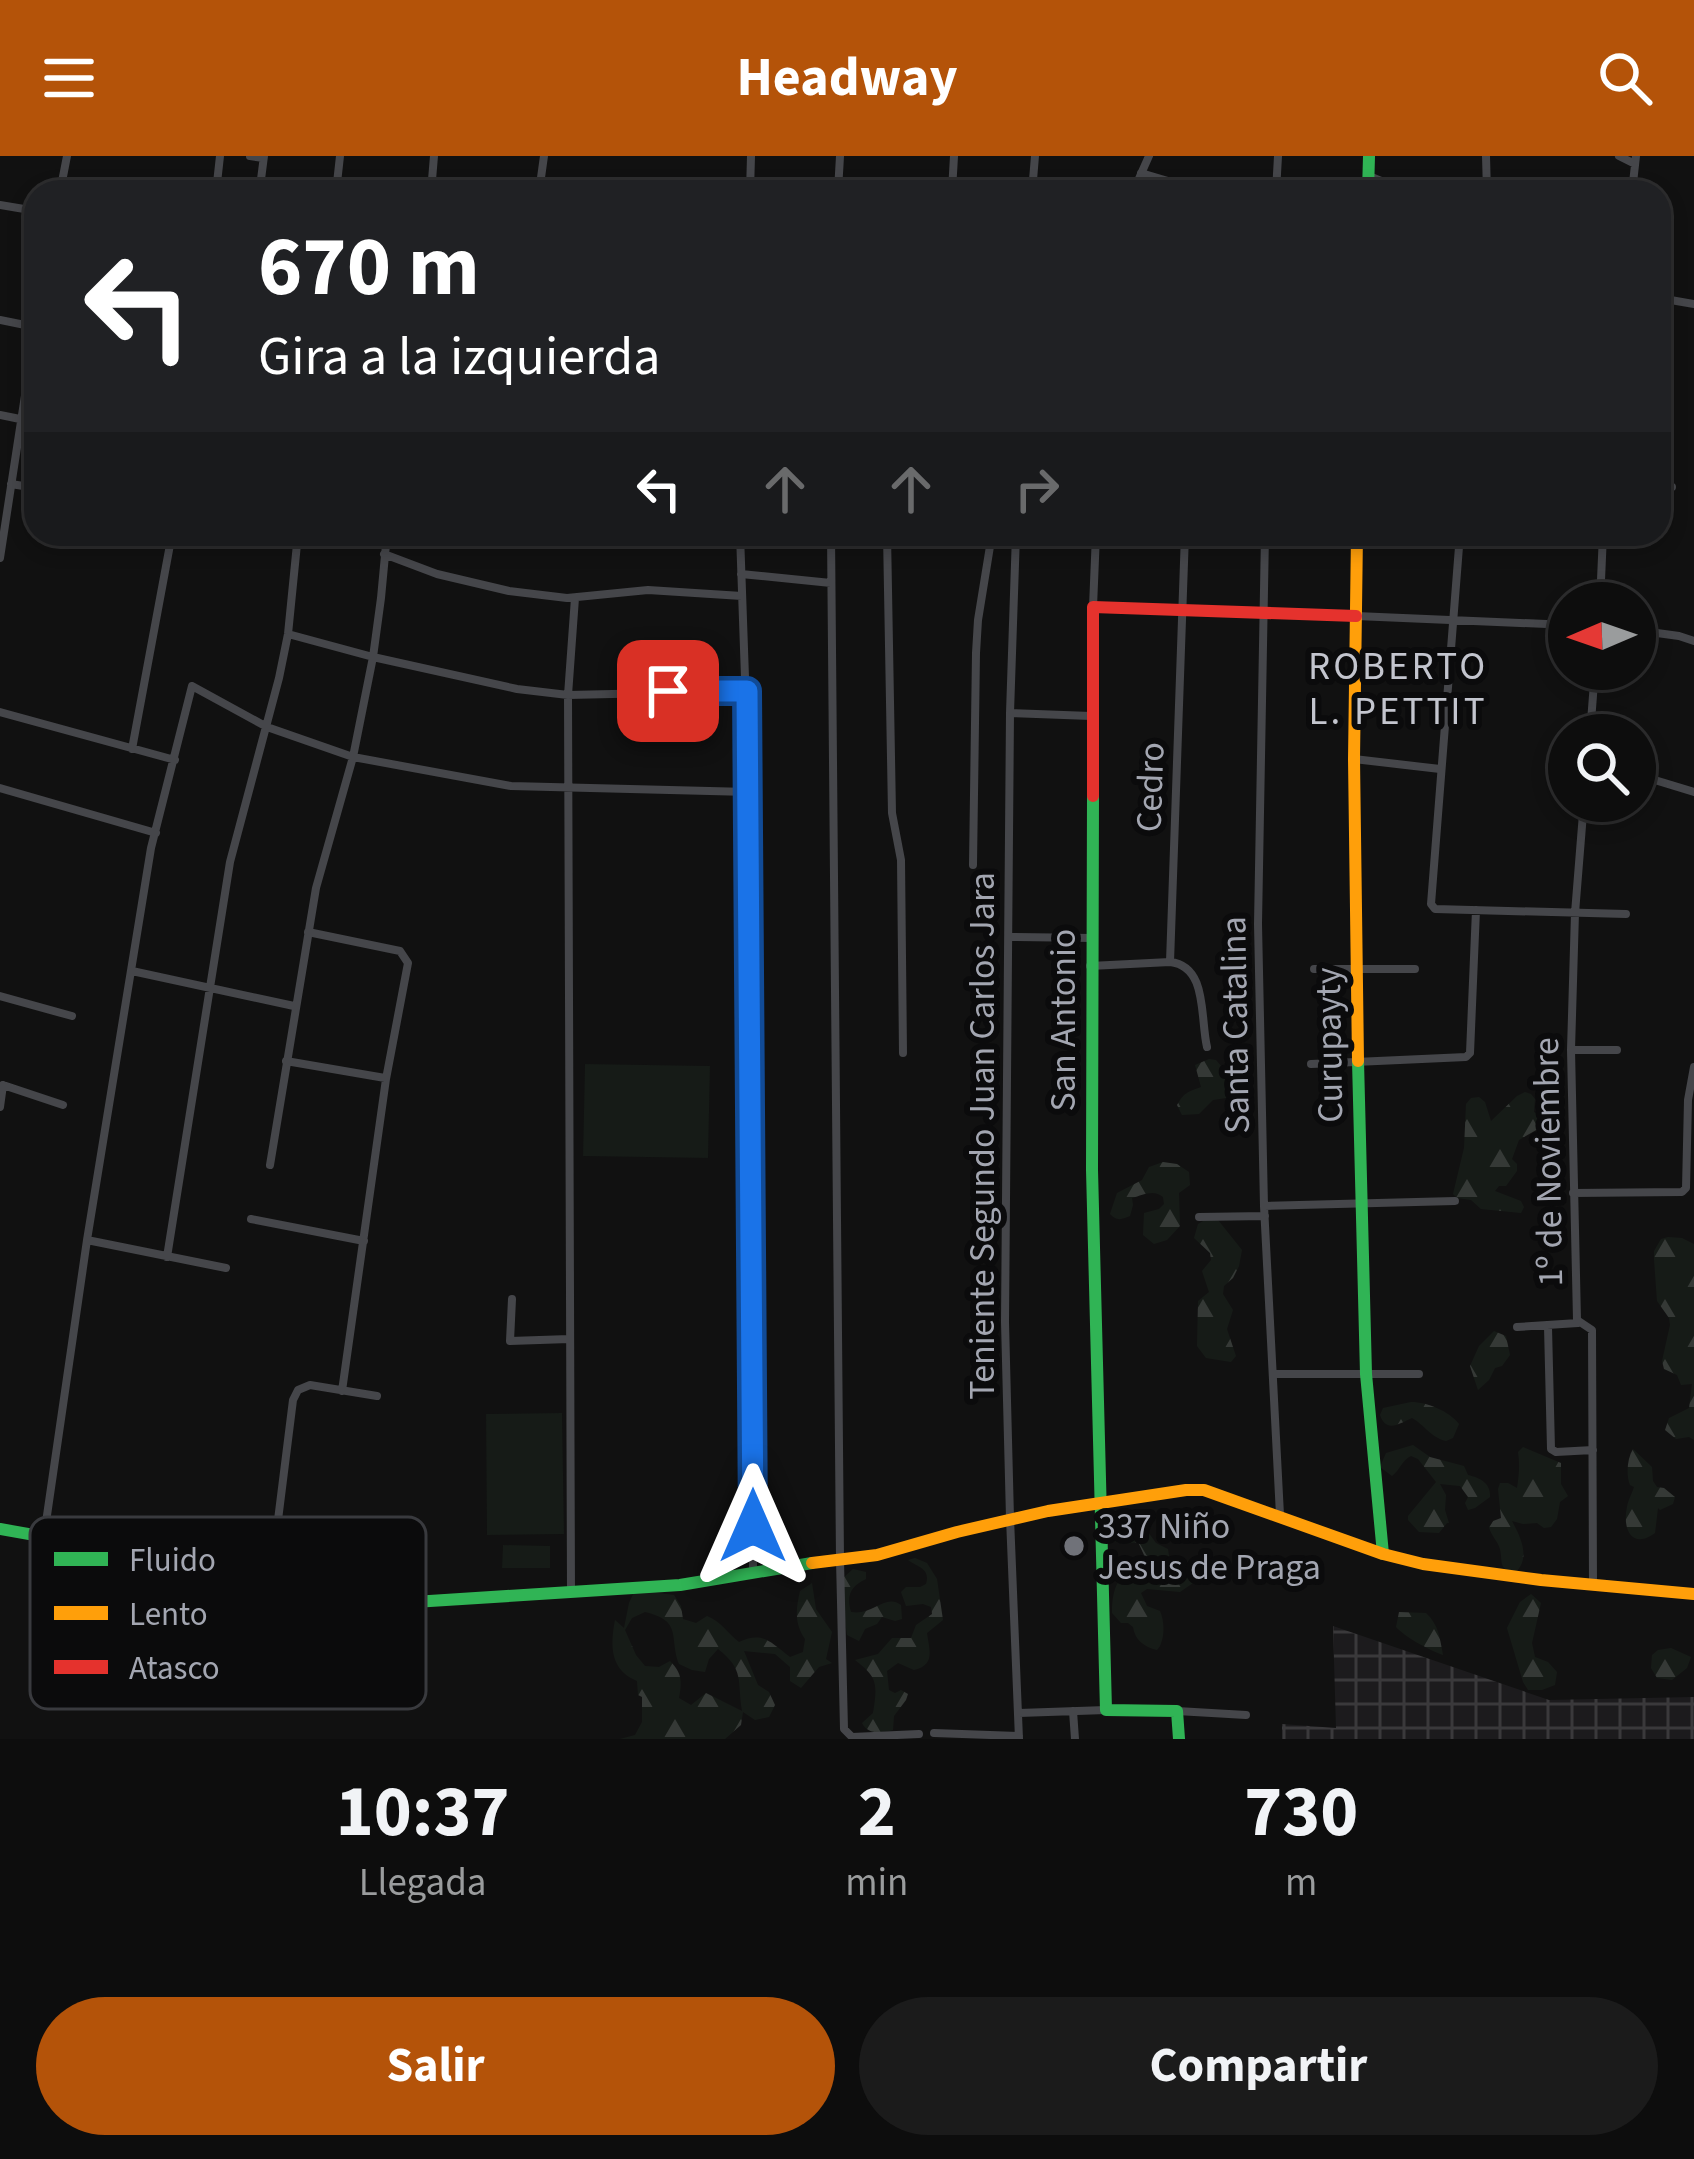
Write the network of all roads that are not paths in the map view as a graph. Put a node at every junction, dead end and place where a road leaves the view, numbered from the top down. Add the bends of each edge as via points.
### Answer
1 (250, 156) edge
2 (1149, 156) edge
3 (1369, 156) edge
4 (1619, 156) edge
5 (264, 157) edge
6 (1635, 160) edge
7 (1141, 173) junction
8 (1369, 176) junction
9 (1138, 180) edge
10 (1165, 180) edge
11 (1369, 180) edge
12 (1379, 180) edge
13 (24, 394) edge
14 (23, 400) joint
15 (0, 415) edge
16 (20, 419) junction
17 (11, 484) junction
18 (24, 486) edge
19 (2, 530) edge
20 (170, 546) edge
21 (297, 546) edge
22 (385, 546) edge
23 (740, 546) edge
24 (831, 546) edge
25 (887, 546) edge
26 (990, 546) edge
27 (1016, 546) edge
28 (1096, 546) edge
29 (1185, 546) edge
30 (1265, 546) edge
31 (1358, 546) edge
32 (1459, 546) edge
33 (1603, 546) edge
34 (384, 554) junction
35 (0, 558) edge
36 (741, 574) junction
37 (1601, 582) edge
38 (831, 583) junction
39 (742, 596) junction
40 (575, 598) junction
41 (1093, 607) junction
42 (1182, 608) junction
43 (1264, 611) junction
44 (1356, 616) junction
45 (1454, 619) junction
46 (1548, 624) edge
47 (1656, 633) edge
48 (288, 634) junction
49 (1694, 641) edge
50 (373, 657) junction
51 (747, 691) junction
52 (568, 694) junction
53 (0, 712) edge
54 (1010, 713) junction
55 (1091, 716) junction
56 (267, 728) junction
57 (132, 749) junction
58 (353, 757) junction
59 (1354, 759) junction
60 (175, 760) junction
61 (1440, 769) junction
62 (1656, 780) edge
63 (0, 788) edge
64 (570, 790) junction
65 (749, 792) junction
66 (1694, 792) edge
67 (1582, 822) edge
68 (156, 833) junction
69 (973, 865) dead end
70 (1476, 910) junction
71 (1575, 913) junction
72 (1625, 914) dead end
73 (308, 932) junction
74 (1009, 937) junction
75 (1092, 938) junction
76 (1170, 962) junction
77 (1090, 966) junction
78 (1356, 968) junction
79 (1414, 968) dead end
80 (1314, 969) dead end
81 (131, 971) junction
82 (209, 988) junction
83 (0, 996) edge
84 (295, 1006) junction
85 (73, 1016) dead end
86 (1207, 1047) dead end
87 (1571, 1050) junction
88 (1617, 1050) dead end
89 (903, 1053) dead end
90 (286, 1061) junction
91 (1358, 1062) junction
92 (1311, 1064) dead end
93 (1694, 1067) edge
94 (386, 1078) junction
95 (2, 1085) edge
96 (63, 1105) dead end
97 (0, 1107) edge
98 (270, 1165) dead end
99 (1573, 1193) junction
100 (1455, 1201) dead end
101 (1360, 1204) junction
102 (1264, 1210) junction
103 (1199, 1216) dead end
104 (251, 1219) dead end
105 (87, 1240) junction
106 (364, 1241) junction
107 (167, 1257) junction
108 (226, 1268) dead end
109 (512, 1299) dead end
110 (1579, 1323) junction
111 (1548, 1327) junction
112 (1516, 1328) dead end
113 (568, 1339) junction
114 (1366, 1374) junction
115 (1274, 1375) junction
116 (1419, 1375) dead end
117 (342, 1391) junction
118 (377, 1396) dead end
119 (1593, 1450) junction
120 (1100, 1505) junction
121 (1280, 1515) junction
122 (47, 1517) edge
123 (278, 1517) edge
124 (1010, 1518) junction
125 (0, 1529) edge
126 (30, 1534) edge
127 (1383, 1554) junction
128 (840, 1560) junction
129 (753, 1571) junction
130 (1593, 1585) junction
131 (571, 1593) junction
132 (1694, 1594) edge
133 (426, 1600) edge
134 (1106, 1710) junction
135 (1073, 1711) junction
136 (1178, 1711) junction
137 (1019, 1713) junction
138 (1246, 1715) dead end
139 (934, 1733) dead end
140 (919, 1734) dead end
141 (1019, 1738) edge
142 (1075, 1739) edge
143 (1179, 1739) edge

1 - 5 street
2 - 7 street
3 - 8 street
4 - 6 street
7 - 9 street
7 - 10 street
8 - 11 street
8 - 12 street
13 - 14 street
14 - 16 street
15 - 16 street
16 - 17 street
17 - 18 street
17 - 19 street
19 - 35 street
20 - 57 street
21 - 48 street
22 - 34 street
23 - 36 street
24 - 38 street
25 - 89 street
26 - 69 street via 976,653
27 - 54 street, Teniente Segundo Juan Carlos Jara
28 - 41 street, San Antonio
29 - 42 street, Cedro
30 - 43 street, Santa Catalina
31 - 44 street, Curupayty
32 - 45 street
33 - 37 street
34 - 40 street via 508,591
34 - 50 street
36 - 38 street
36 - 39 street
38 - 128 street
39 - 40 street via 648,590
39 - 51 street
40 - 52 street
41 - 42 street
41 - 55 street, San Antonio
42 - 43 street
42 - 76 street, Cedro
43 - 44 street
43 - 102 street, Santa Catalina
44 - 45 street
44 - 59 street, Curupayty
45 - 46 street
45 - 61 street
47 - 49 street
48 - 50 street
48 - 56 street
50 - 52 street
50 - 58 street
51 - 52 street
51 - 65 street
52 - 64 street
53 - 57 street
54 - 55 street
54 - 74 street, Teniente Segundo Juan Carlos Jara
55 - 75 street, San Antonio
56 - 58 street
56 - 60 street via 192,686
56 - 82 street via 230,862
57 - 60 street
58 - 64 street
58 - 73 street
59 - 61 street
59 - 78 street, Curupayty
60 - 68 street
61 - 70 street via 1431,904
62 - 66 street
63 - 68 street
64 - 65 street
64 - 113 street
65 - 129 street
67 - 71 street, 1º de Noviembre
68 - 81 street
70 - 71 street
70 - 91 street via 1470,1053
71 - 72 street
71 - 87 street, 1º de Noviembre
73 - 84 street
73 - 94 street via 405,956
74 - 75 street
74 - 124 street, Teniente Segundo Juan Carlos Jara
75 - 77 street, San Antonio
76 - 77 street
76 - 86 street via 1195,976
77 - 120 street, San Antonio
78 - 79 street
78 - 80 street
78 - 91 street, Curupayty
81 - 82 street
81 - 105 street
82 - 84 street
82 - 107 street
83 - 85 street
84 - 90 street
87 - 88 street
87 - 99 street, 1º de Noviembre
90 - 94 street
90 - 98 street
91 - 92 street
91 - 101 street, Curupayty
93 - 99 street via 1686,1188
94 - 106 street
95 - 96 street
95 - 97 street
99 - 110 street, 1º de Noviembre
100 - 101 street
101 - 102 street
101 - 114 street, Curupayty
102 - 103 street
102 - 115 street, Santa Catalina
104 - 106 street
105 - 107 street
105 - 122 street
106 - 117 street
107 - 108 street
109 - 113 street via 510,1341
110 - 111 street
110 - 119 street, 1º de Noviembre via 1592,1330
111 - 112 street
111 - 119 street via 1551,1449
113 - 131 street
114 - 115 street
114 - 116 street
114 - 127 street, Curupayty
115 - 121 street, Santa Catalina
117 - 118 street
117 - 123 street via 298,1390
119 - 130 street, 1º de Noviembre
120 - 121 street via 1204,1490
120 - 124 street
120 - 134 street, San Antonio
121 - 127 street
124 - 128 street
124 - 137 street, Teniente Segundo Juan Carlos Jara
125 - 126 street
127 - 130 street
128 - 129 street
128 - 140 street via 844,1729 852,1737
129 - 131 street
130 - 132 street
131 - 133 street
134 - 135 street
134 - 136 street
135 - 137 street
135 - 142 street
136 - 138 street
136 - 143 street
137 - 141 street, Teniente Segundo Juan Carlos Jara
139 - 141 street

